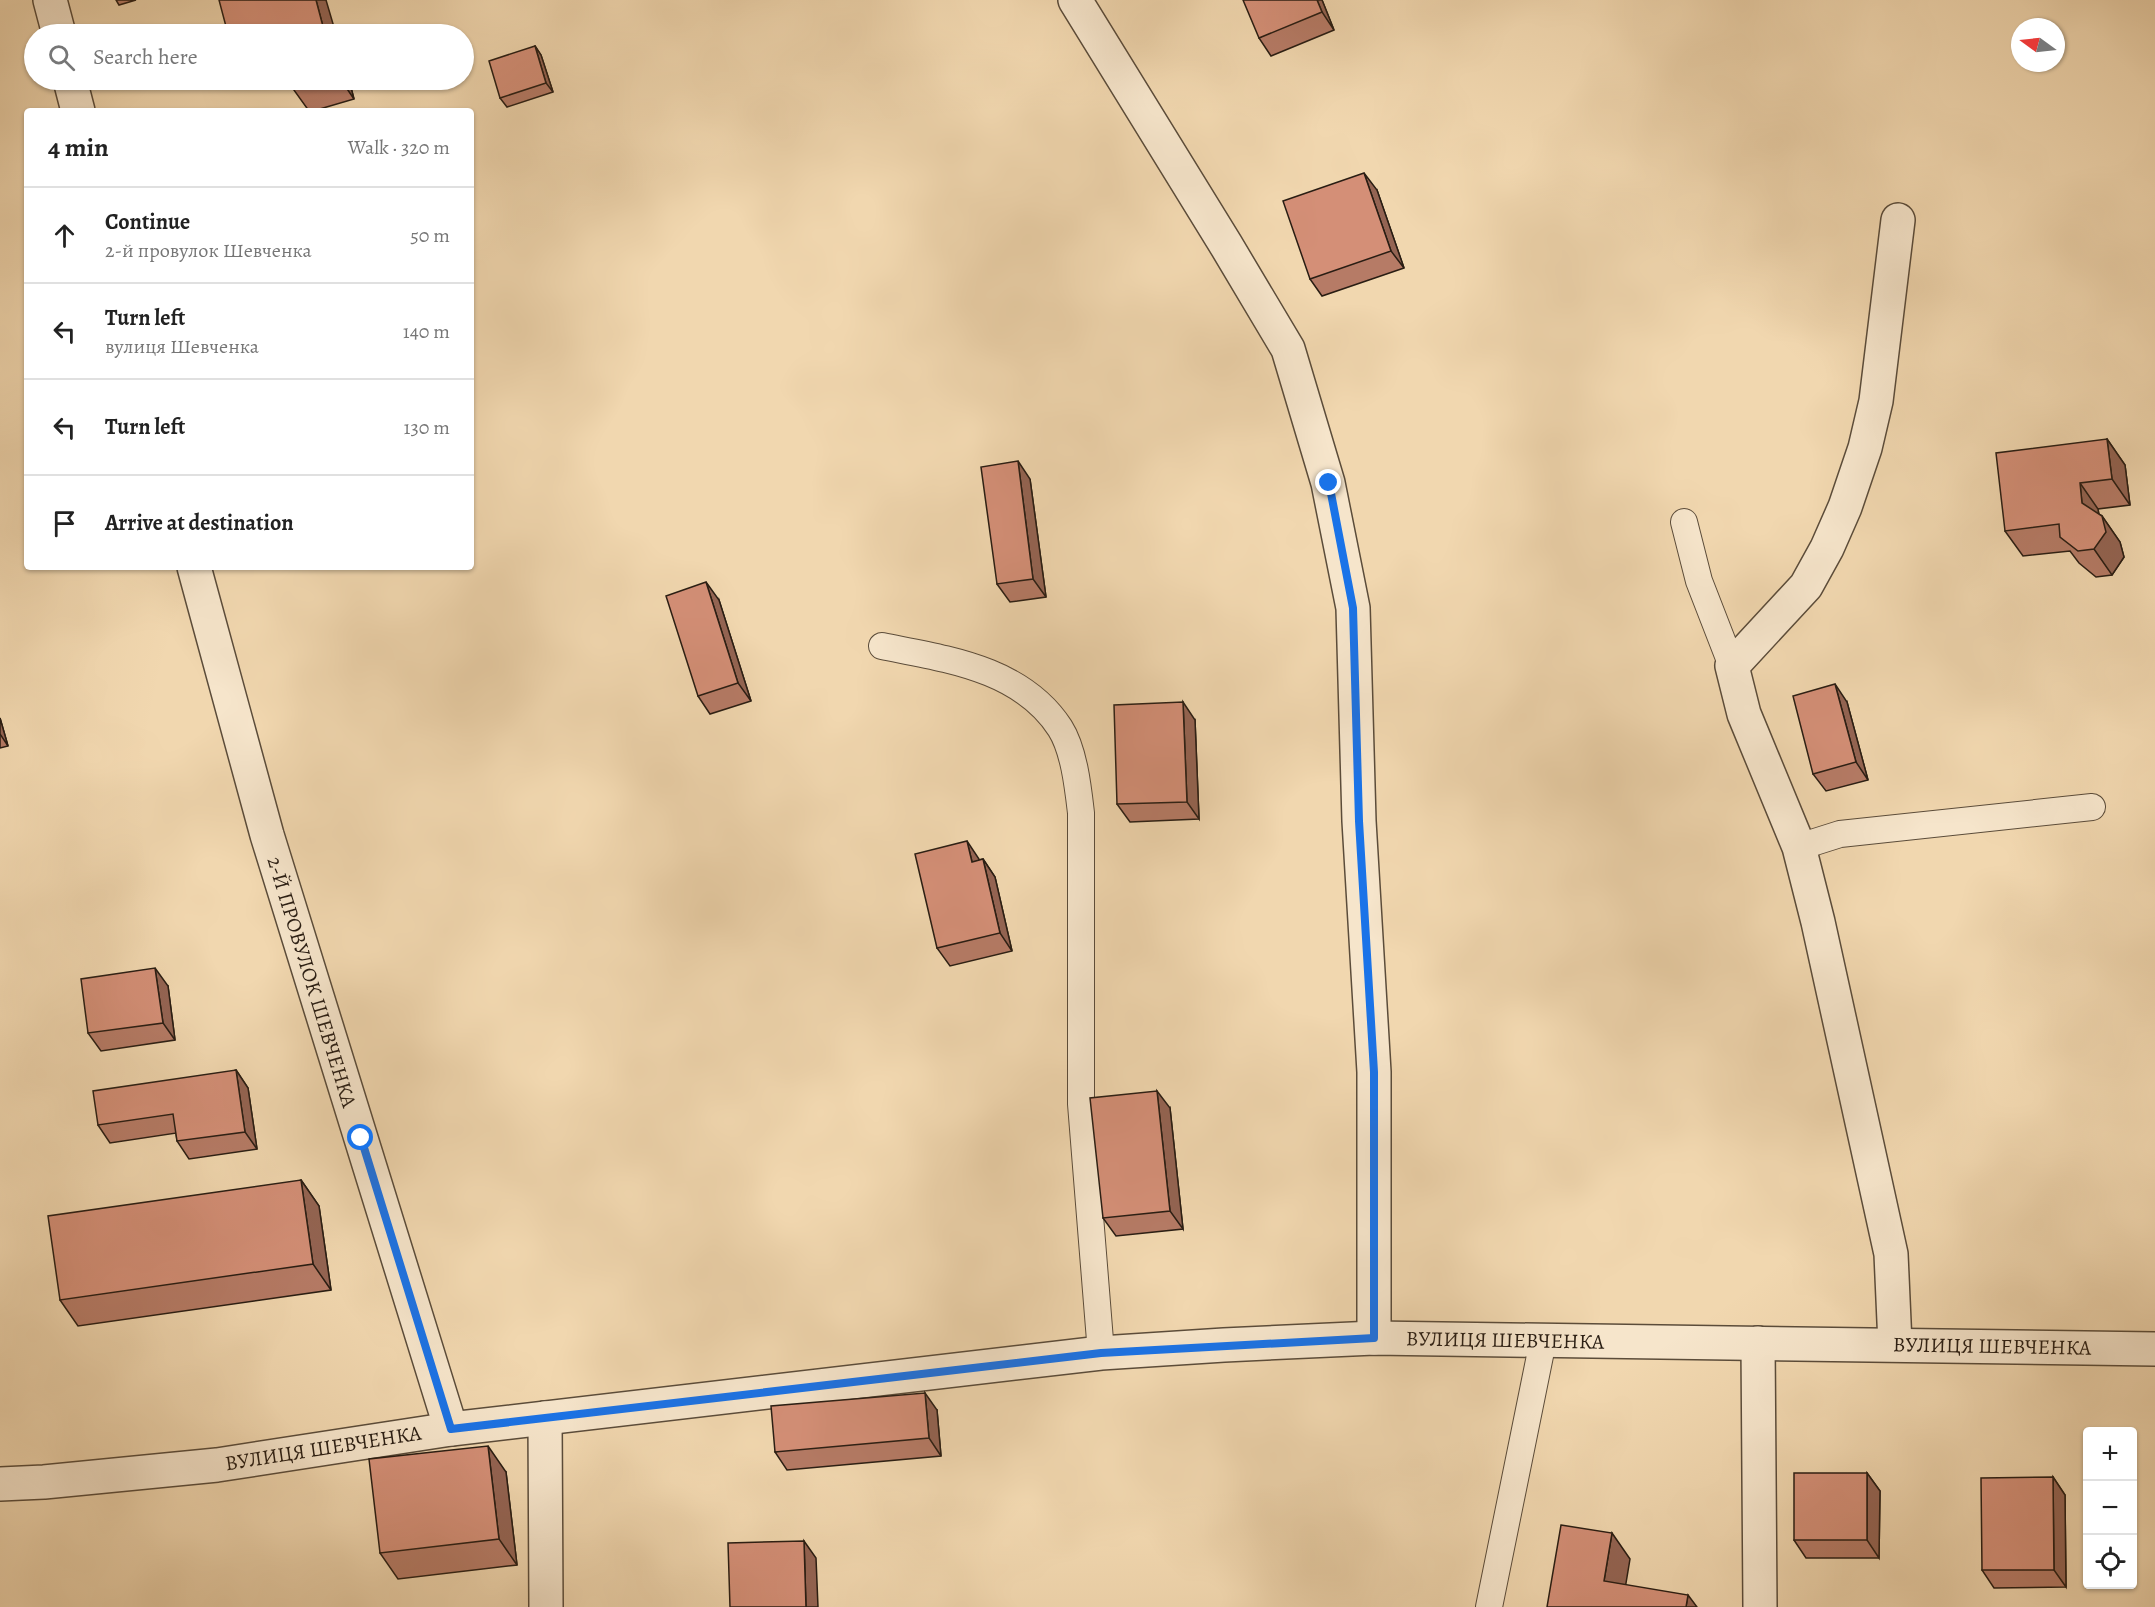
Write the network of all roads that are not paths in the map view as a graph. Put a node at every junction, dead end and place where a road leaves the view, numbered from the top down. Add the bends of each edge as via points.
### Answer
1 (50, 0) edge
2 (1075, 0) edge
3 (56, 24) edge
4 (73, 90) edge
5 (77, 108) edge
6 (1898, 220) dead end
7 (1684, 522) dead end
8 (195, 570) edge
9 (882, 646) dead end
10 (1732, 666) junction
11 (2092, 807) dead end
12 (1799, 847) junction
13 (1374, 1338) junction
14 (1543, 1341) junction
15 (1758, 1343) junction
16 (1895, 1344) junction
17 (2155, 1349) edge
18 (1101, 1353) junction
19 (544, 1418) junction
20 (451, 1429) junction
21 (0, 1484) edge
22 (546, 1607) edge
23 (1489, 1607) edge
24 (1760, 1607) edge

1 - 3 street
2 - 13 street via 1288,349 1329,483 1353,608 1359,821 1374,1072
4 - 5 street
6 - 10 street via 1876,401 1845,507 1806,586
7 - 10 lane via 1699,581
8 - 20 street, 2-Й ПРОВУЛОК ШЕВЧЕНКА via 267,835
9 - 18 lane via 964,663 1002,677 1040,703 1061,730 1075,769 1081,813 1081,1104
10 - 12 street via 1744,714
11 - 12 lane via 1840,834
12 - 16 street via 1891,1254
13 - 14 street, ВУЛИЦЯ ШЕВЧЕНКА
13 - 18 street, ВУЛИЦЯ ШЕВЧЕНКА
14 - 15 street, ВУЛИЦЯ ШЕВЧЕНКА
14 - 23 lane
15 - 16 street, ВУЛИЦЯ ШЕВЧЕНКА
15 - 24 street
16 - 17 street, ВУЛИЦЯ ШЕВЧЕНКА
18 - 19 street, ВУЛИЦЯ ШЕВЧЕНКА
19 - 20 street, ВУЛИЦЯ ШЕВЧЕНКА
19 - 22 street
20 - 21 street, ВУЛИЦЯ ШЕВЧЕНКА via 217,1465

